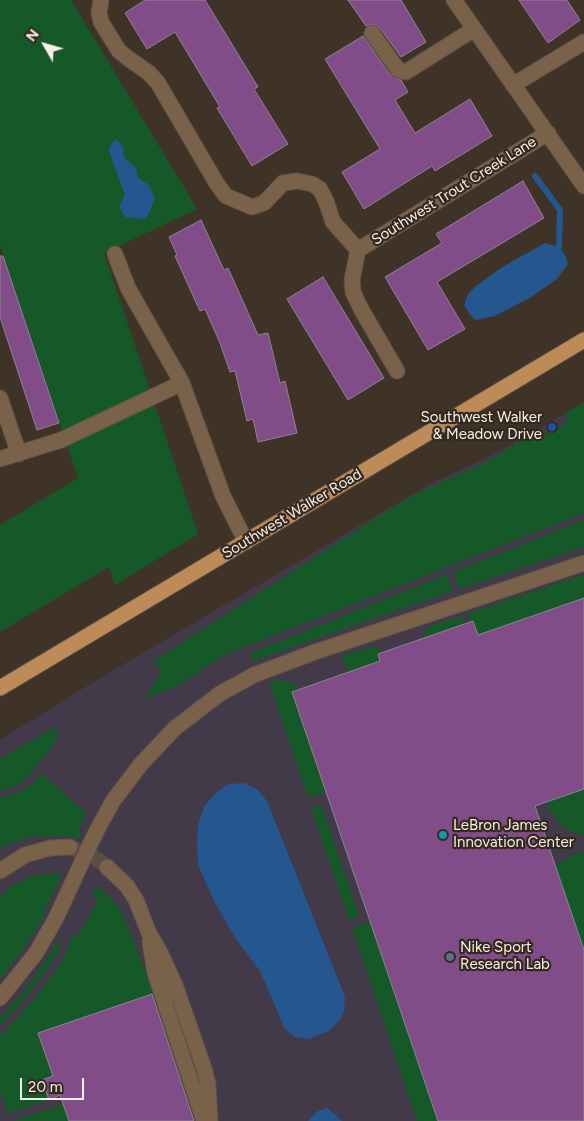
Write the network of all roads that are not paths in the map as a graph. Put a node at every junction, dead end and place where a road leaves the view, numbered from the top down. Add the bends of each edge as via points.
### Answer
1 (101, 0) edge
2 (454, 0) edge
3 (474, 29) junction
4 (372, 33) dead end
5 (584, 42) edge
6 (513, 85) junction
7 (548, 133) junction
8 (584, 186) edge
9 (358, 250) junction
10 (116, 254) dead end
11 (584, 340) edge
12 (397, 371) dead end
13 (182, 383) junction
14 (0, 398) edge
15 (19, 454) junction
16 (0, 459) edge
17 (246, 542) junction
18 (584, 562) edge
19 (0, 688) edge
20 (70, 847) tunnel mouth
21 (107, 867) tunnel mouth
22 (0, 871) edge
23 (149, 933) junction
24 (0, 998) edge
25 (204, 1121) edge
26 (210, 1121) edge

1 - 9 street, Southwest Trout Creek Lane via 101,22 129,60 158,83 226,196 252,207 264,203 283,183 312,184 323,195 332,222
2 - 3 street
3 - 4 street via 406,72 398,70
3 - 6 street
5 - 6 street
6 - 7 street
7 - 8 street
7 - 9 street, Southwest Trout Creek Lane
9 - 12 street via 353,292
10 - 13 street via 128,288
11 - 17 main road, Southwest Walker Road
13 - 15 street via 61,440
13 - 17 street via 224,496
14 - 15 street
15 - 16 street
17 - 19 main road, Southwest Walker Road
18 - 24 street, bridge via 315,652 254,675 221,693 175,728 140,764 113,801 55,920 36,953
20 - 22 street via 50,848 25,855
21 - 23 street via 136,900
23 - 25 street via 163,1009
23 - 26 street via 175,985 204,1068

